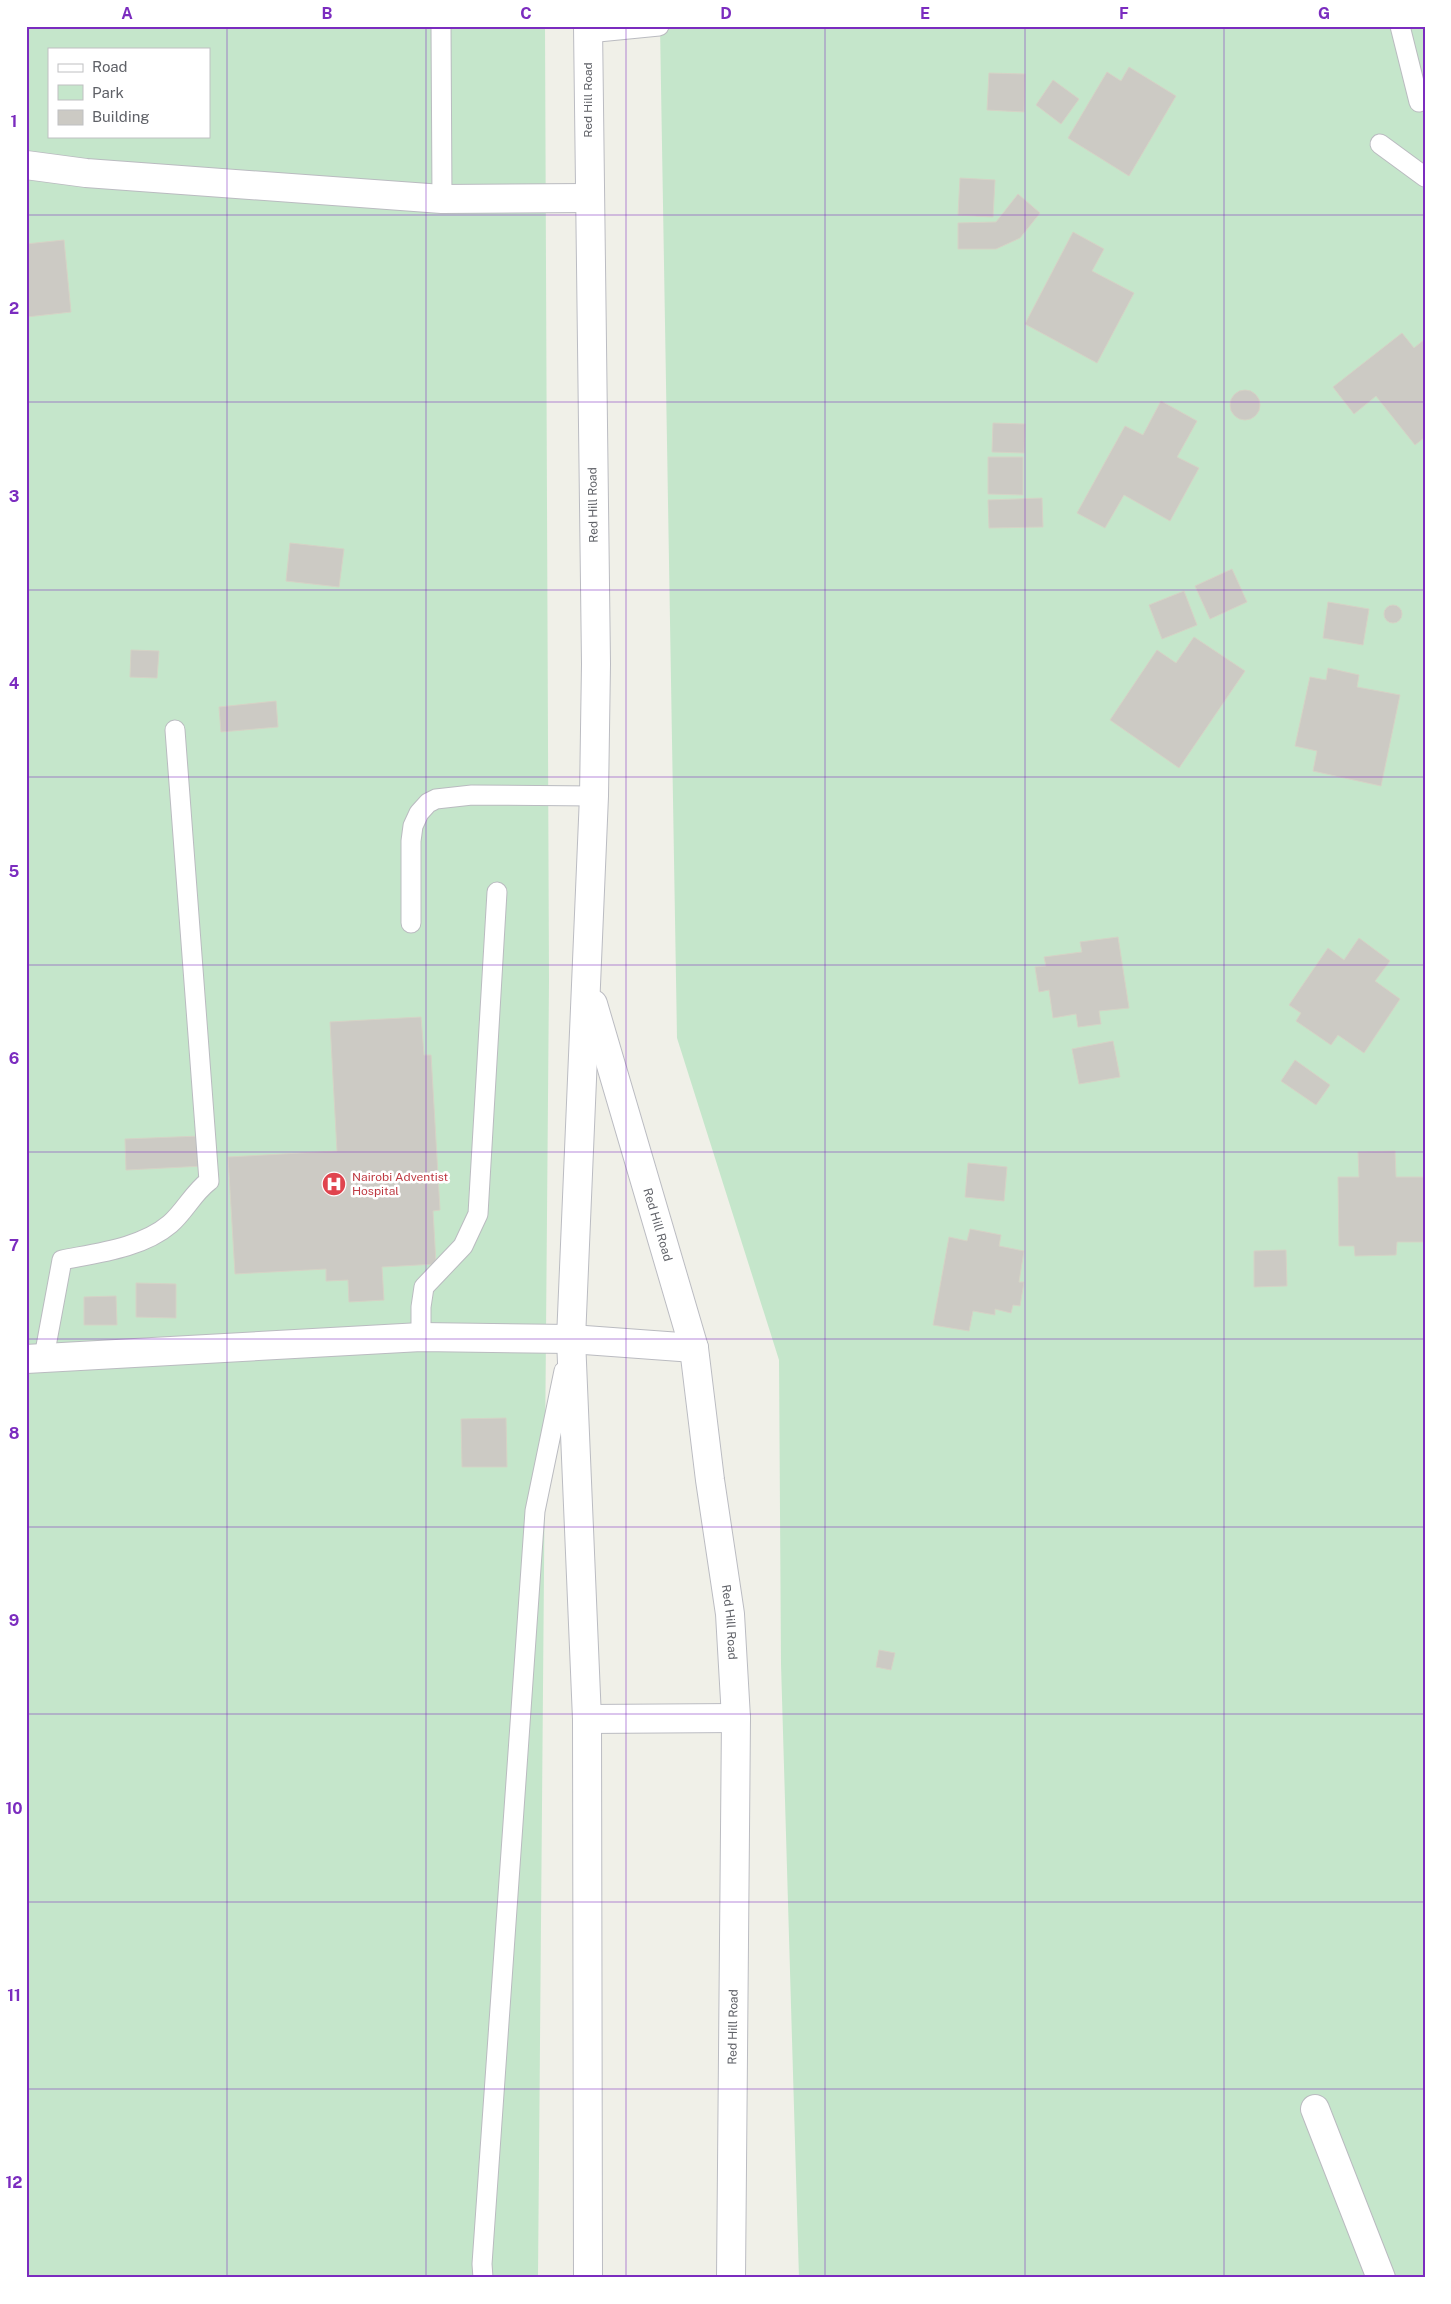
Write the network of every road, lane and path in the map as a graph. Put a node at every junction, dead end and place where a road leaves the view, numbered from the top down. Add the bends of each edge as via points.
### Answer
1 (440, 26) edge
2 (658, 26) edge
3 (1400, 26) edge
4 (588, 30) edge
5 (1419, 102) dead end
6 (1380, 144) dead end
7 (26, 165) edge
8 (1425, 177) edge
9 (588, 198) junction
10 (442, 199) junction
11 (176, 730) dead end
12 (594, 796) junction
13 (497, 892) dead end
14 (411, 923) dead end
15 (587, 984) junction
16 (422, 1337) junction
17 (571, 1339) junction
18 (694, 1348) junction
19 (35, 1358) edge
20 (736, 1718) junction
21 (587, 1719) junction
22 (1315, 2108) dead end
23 (483, 2278) edge
24 (588, 2278) edge
25 (731, 2278) edge
26 (1381, 2278) edge

1 - 10 lane
2 - 4 lane
3 - 5 lane
4 - 9 main road, Red Hill Road
6 - 8 lane
7 - 10 main road via 86,174
9 - 10 main road
9 - 12 main road, Red Hill Road via 596,664
11 - 19 lane via 209,1181 197,1190 170,1224 133,1245 62,1260
12 - 14 lane via 472,795 436,799 428,804 416,820 411,841
12 - 15 main road, Red Hill Road
13 - 16 lane via 478,1214 463,1246 424,1288
15 - 17 main road, Red Hill Road
15 - 18 main road, Red Hill Road
16 - 17 main road
16 - 19 main road
17 - 18 main road
17 - 21 main road, Red Hill Road
17 - 23 lane via 536,1511
18 - 20 main road, Red Hill Road via 730,1614
20 - 21 main road
20 - 25 main road, Red Hill Road
21 - 24 main road, Red Hill Road
22 - 26 main road

